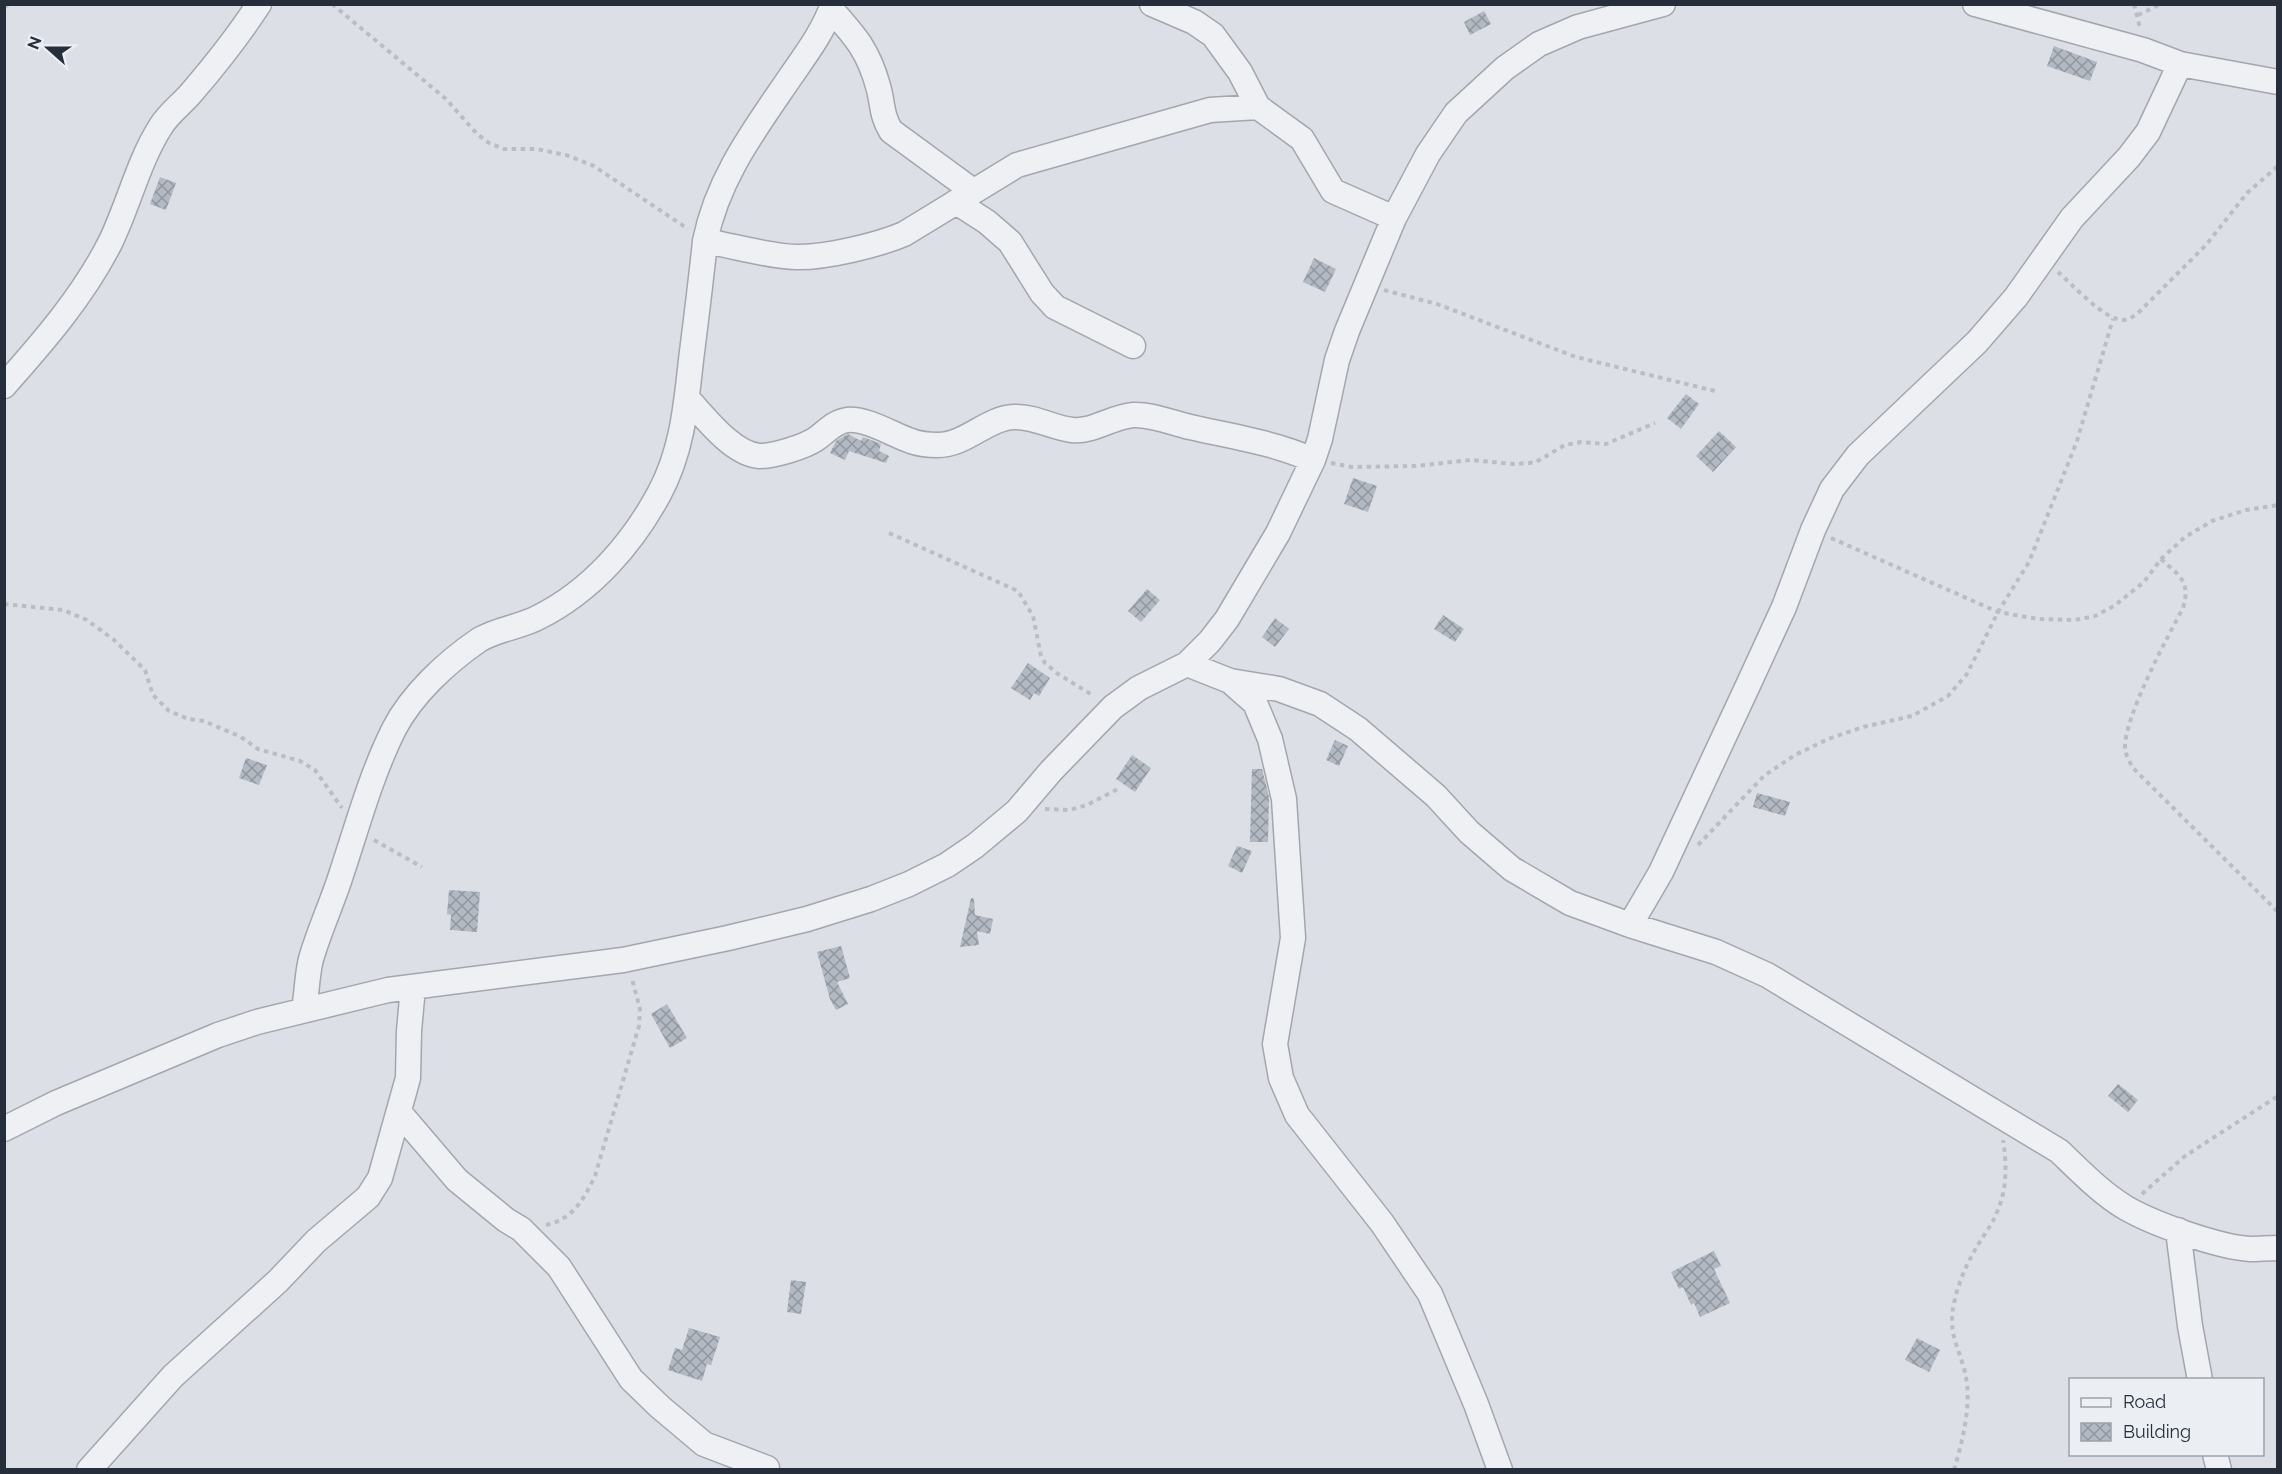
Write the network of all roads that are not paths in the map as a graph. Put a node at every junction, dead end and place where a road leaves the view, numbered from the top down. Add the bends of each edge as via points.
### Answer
1 (259, 4) edge
2 (1152, 4) edge
3 (1663, 4) edge
4 (1975, 4) edge
5 (832, 7) edge
6 (2180, 64) junction
7 (2277, 82) edge
8 (1258, 107) junction
9 (964, 197) junction
10 (1394, 218) junction
11 (705, 241) junction
12 (1133, 346) dead end
13 (4, 386) edge
14 (687, 398) junction
15 (1313, 460) junction
16 (1187, 664) junction
17 (1230, 681) junction
18 (1630, 925) junction
19 (413, 987) junction
20 (304, 1009) junction
21 (399, 1113) junction
22 (4, 1129) edge
23 (2178, 1230) junction
24 (2277, 1248) edge
25 (2200, 1378) edge
26 (767, 1468) edge
27 (89, 1470) edge
28 (1500, 1470) edge

1 - 13 street via 162,125 136,176 111,241 86,286
2 - 8 street via 1194,21 1213,35 1240,72
3 - 10 street via 1578,27 1539,44 1505,68 1456,113 1428,154
4 - 6 street via 2143,50
5 - 9 street via 870,60 884,119 891,131
5 - 11 street via 816,39 739,152 711,212
6 - 7 street
6 - 18 street via 2148,132 2072,219 2016,297 1977,342 1858,455 1832,489 1746,691 1661,872
8 - 9 street via 1210,110 1039,158 1017,165
8 - 10 street via 1302,139 1333,191
9 - 11 street via 904,234 818,255 797,257
9 - 12 street via 1010,242 1055,307
10 - 15 street via 1337,360
11 - 14 street
14 - 15 street via 739,449 759,456 793,449 847,420 886,430 912,442 937,445 953,444 1015,417 1088,430 1119,418 1144,415 1246,437
14 - 20 street via 683,428 660,492 640,525 586,586 536,619 481,639 425,687 394,728 311,960
15 - 16 street via 1278,533 1227,619
16 - 17 street
16 - 19 street via 1139,688 1113,707 1017,811 947,865 909,884 807,919 623,960
17 - 18 street via 1279,688 1320,704 1358,729 1436,796 1469,832 1512,869 1570,903
17 - 28 street via 1255,703 1263,719 1284,799 1293,938 1275,1044 1281,1077 1297,1115 1382,1223 1430,1294
18 - 23 street via 1716,952 1767,975 2059,1151 2126,1208
19 - 20 street
19 - 21 street via 408,1078
20 - 22 street via 219,1035
21 - 26 street via 457,1180 521,1229 559,1267 631,1378 645,1393 704,1444
21 - 27 street via 380,1178 368,1197 173,1376
23 - 24 street via 2248,1249
23 - 25 street

